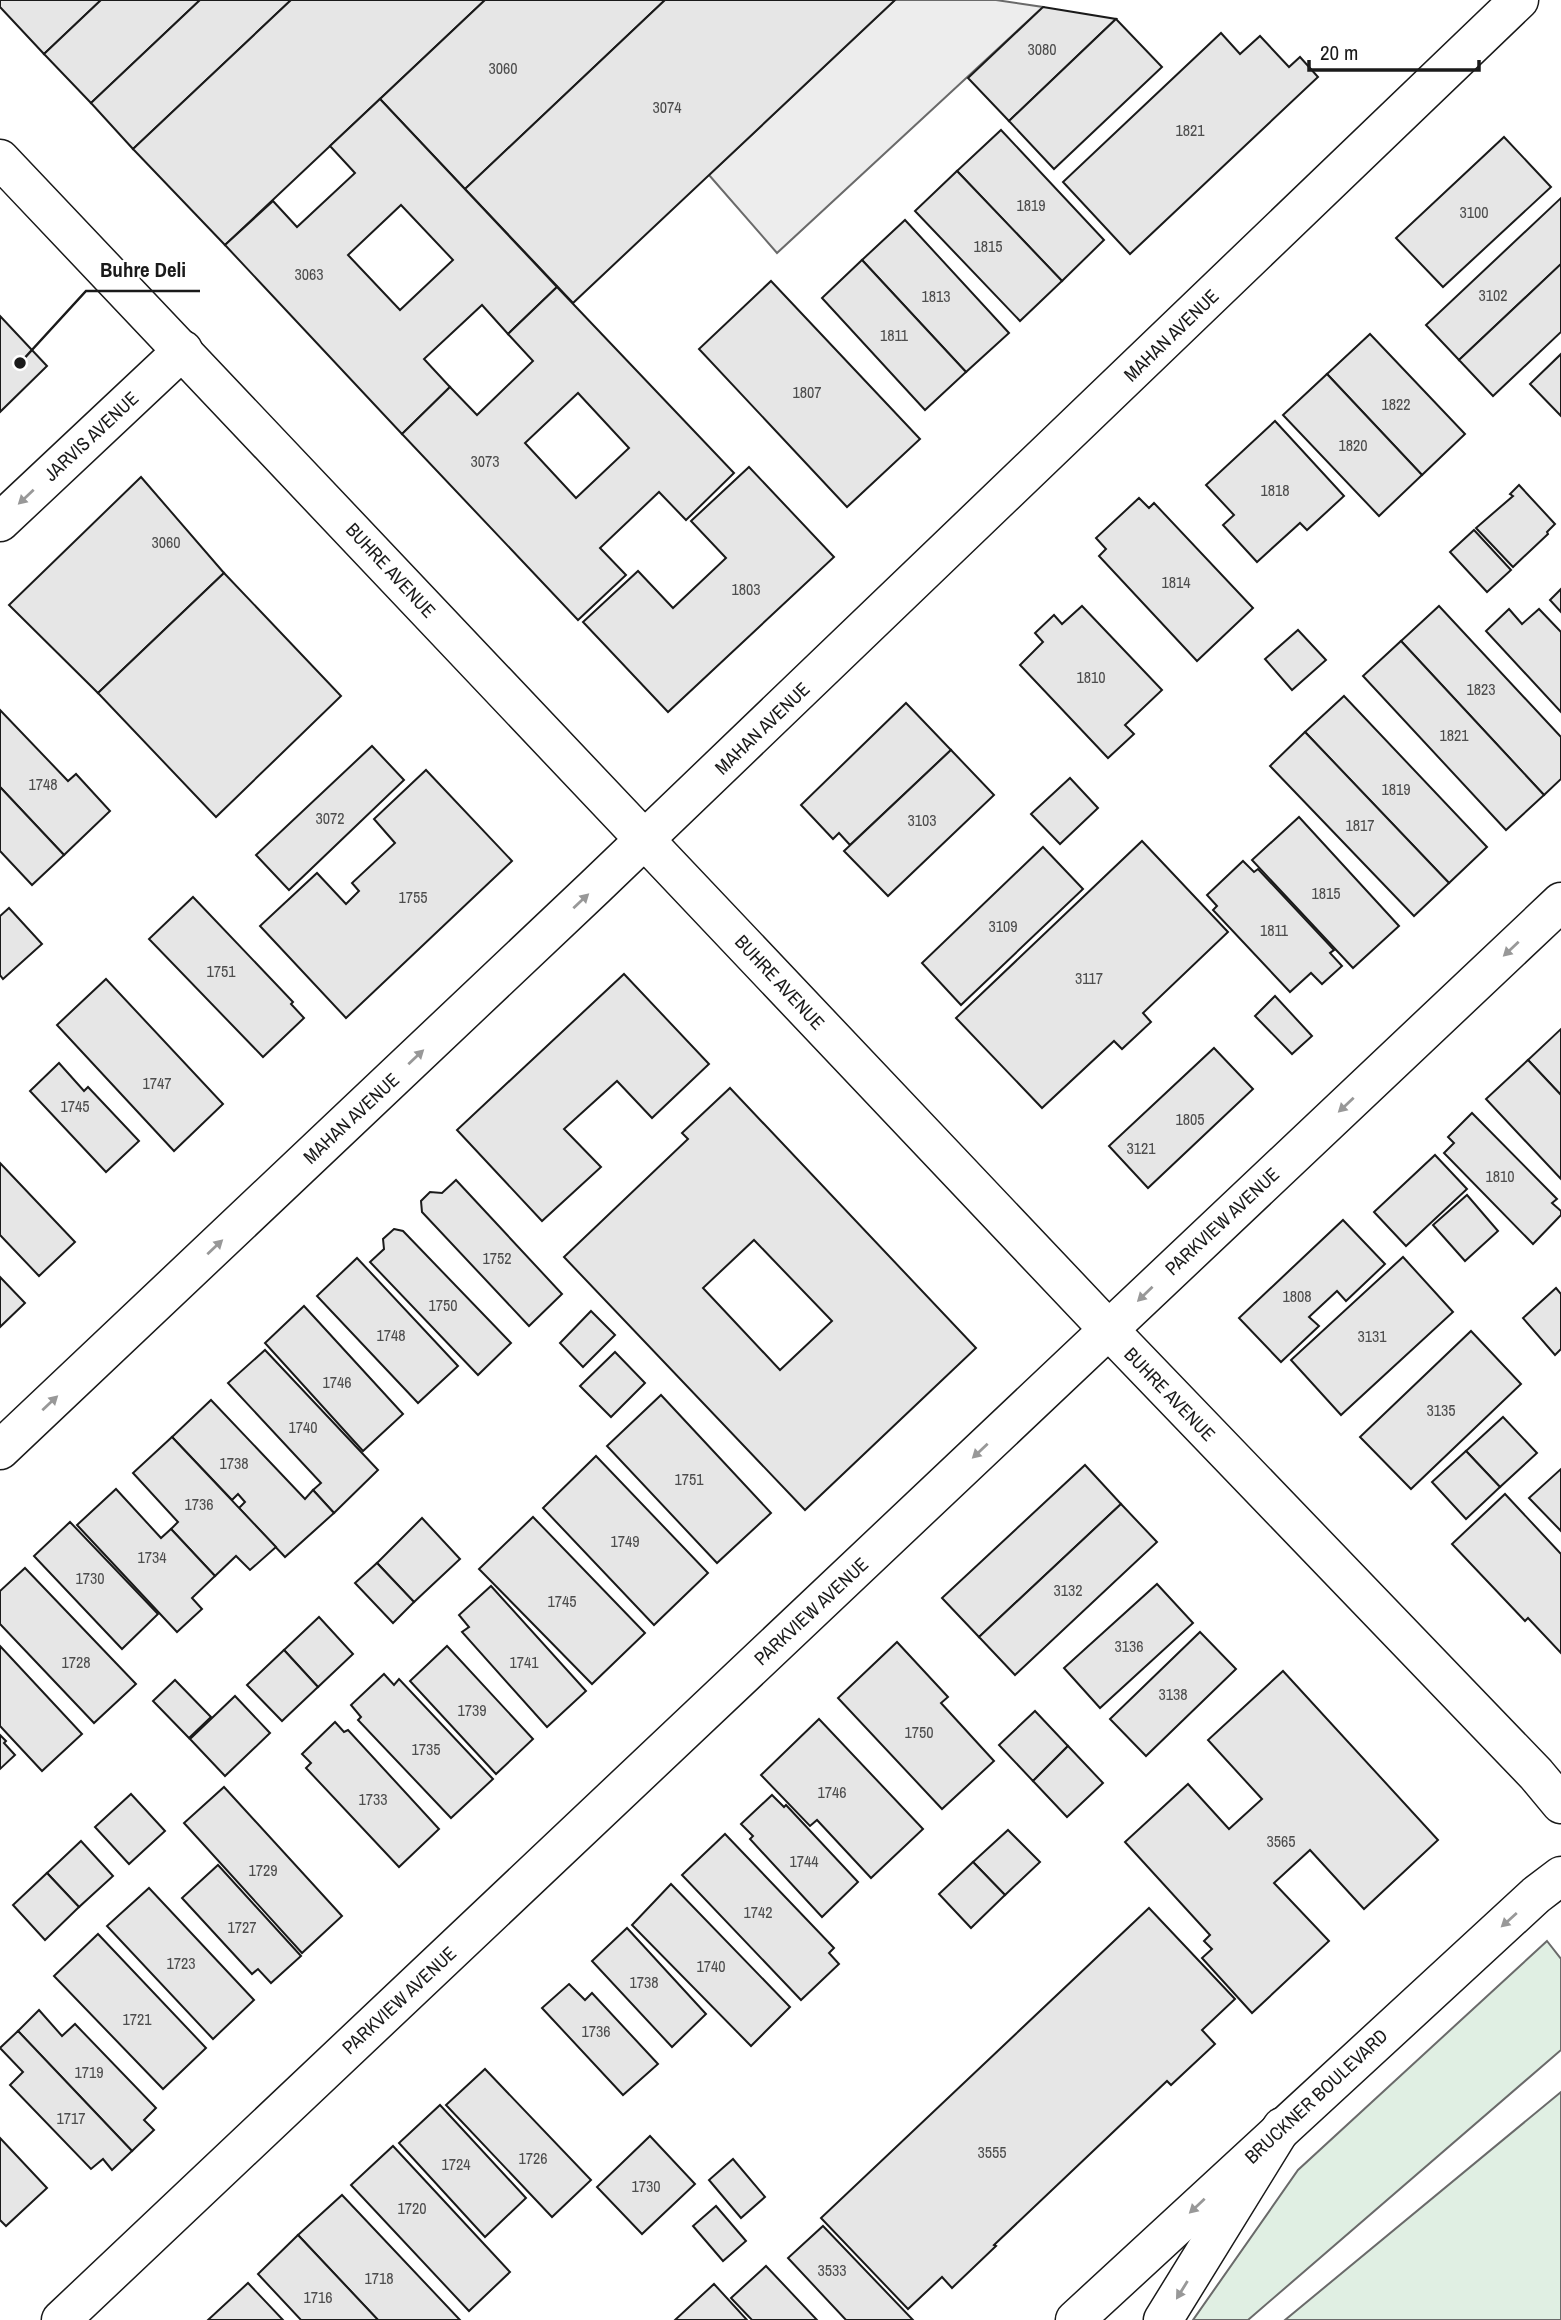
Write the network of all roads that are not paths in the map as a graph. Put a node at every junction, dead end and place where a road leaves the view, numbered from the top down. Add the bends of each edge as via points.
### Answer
1 (1519, 0) edge
2 (0, 159) edge
3 (183, 350) junction
4 (0, 522) edge
5 (645, 840) junction
6 (1561, 902) edge
7 (1108, 1329) junction
8 (0, 1450) edge
9 (1561, 1804) edge
10 (1561, 1876) edge
11 (1282, 2127) junction
12 (61, 2320) edge
13 (1075, 2320) edge
14 (1163, 2320) edge

1 - 5 main road, MAHAN AVENUE
2 - 3 main road, BUHRE AVENUE
3 -> 4 main road, JARVIS AVENUE
3 - 5 main road, BUHRE AVENUE
5 - 7 main road, BUHRE AVENUE
8 -> 5 main road, MAHAN AVENUE
6 -> 7 main road, PARKVIEW AVENUE
7 - 9 main road, BUHRE AVENUE
7 -> 12 main road, PARKVIEW AVENUE
10 -> 11 main road, BRUCKNER BOULEVARD
11 -> 13 main road, BRUCKNER BOULEVARD
11 -> 14 main road

